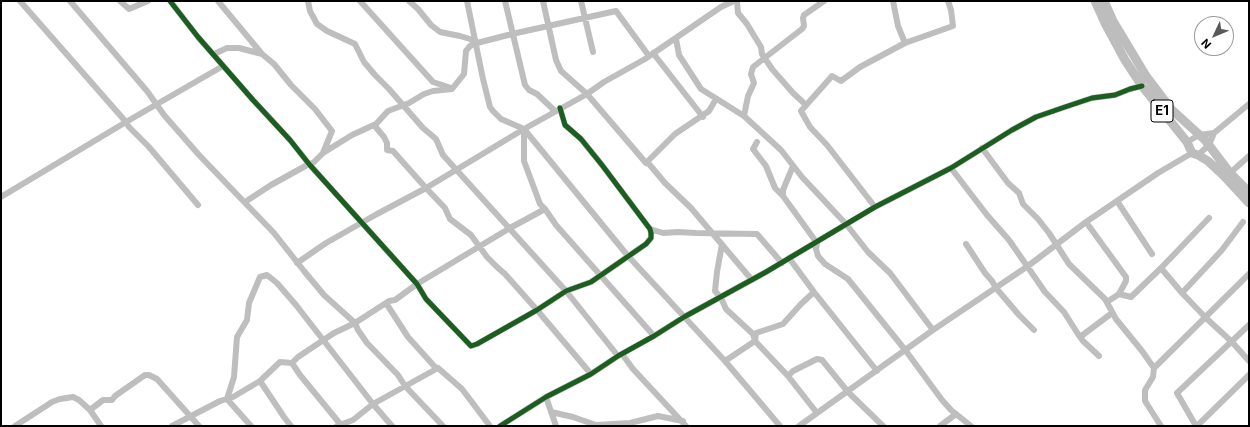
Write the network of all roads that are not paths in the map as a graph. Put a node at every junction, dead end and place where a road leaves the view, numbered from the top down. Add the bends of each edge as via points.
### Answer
1 (20, 1) edge
2 (70, 1) edge
3 (120, 1) edge
4 (148, 1) edge
5 (170, 1) edge
6 (218, 1) edge
7 (308, 1) edge
8 (360, 1) edge
9 (409, 1) edge
10 (467, 1) edge
11 (505, 1) edge
12 (543, 1) edge
13 (581, 1) edge
14 (736, 1) edge
15 (824, 1) edge
16 (893, 1) edge
17 (948, 1) edge
18 (1095, 1) edge
19 (1104, 1) edge
20 (584, 18) junction
21 (548, 26) junction
22 (512, 34) junction
23 (676, 39) junction
24 (476, 43) junction
25 (905, 43) junction
26 (593, 52) dead end
27 (214, 54) junction
28 (262, 54) junction
29 (651, 55) junction
30 (764, 58) junction
31 (224, 66) junction
32 (1142, 86) junction
33 (452, 89) junction
34 (587, 94) junction
35 (716, 99) junction
36 (156, 104) junction
37 (1249, 104) edge
38 (403, 105) junction
39 (806, 105) junction
40 (558, 110) junction
41 (744, 116) junction
42 (703, 117) junction
43 (126, 122) junction
44 (374, 125) junction
45 (524, 129) junction
46 (1214, 133) junction
47 (1199, 135) junction
48 (757, 142) dead end
49 (1187, 142) junction
50 (1209, 145) junction
51 (982, 148) junction
52 (323, 153) junction
53 (1195, 154) junction
54 (1249, 156) edge
55 (646, 163) junction
56 (309, 164) junction
57 (793, 166) junction
58 (951, 168) junction
59 (457, 170) junction
60 (1230, 173) junction
61 (426, 188) junction
62 (1249, 192) edge
63 (783, 196) junction
64 (1, 197) edge
65 (1117, 201) junction
66 (245, 202) junction
67 (1249, 203) edge
68 (198, 205) dead end
69 (875, 207) junction
70 (545, 209) junction
71 (1209, 218) dead end
72 (361, 222) junction
73 (1086, 222) junction
74 (1243, 222) dead end
75 (846, 224) junction
76 (510, 228) junction
77 (650, 229) junction
78 (711, 233) junction
79 (816, 243) junction
80 (722, 244) junction
81 (966, 244) dead end
82 (1056, 244) junction
83 (480, 247) junction
84 (1152, 254) dead end
85 (628, 256) junction
86 (789, 258) junction
87 (297, 263) junction
88 (782, 263) junction
89 (1028, 266) junction
90 (1161, 268) junction
91 (1249, 274) edge
92 (600, 276) junction
93 (752, 280) junction
94 (417, 284) junction
95 (996, 288) junction
96 (566, 291) junction
97 (814, 292) junction
98 (1182, 293) junction
99 (1119, 294) junction
100 (721, 298) junction
101 (1107, 302) junction
102 (386, 303) junction
103 (537, 310) junction
104 (1112, 313) junction
105 (684, 317) junction
106 (1206, 318) junction
107 (355, 323) junction
108 (1249, 325) edge
109 (933, 330) junction
110 (1034, 330) dead end
111 (654, 336) junction
112 (1080, 337) junction
113 (323, 340) junction
114 (755, 341) junction
115 (1232, 342) junction
116 (906, 351) junction
117 (620, 355) junction
118 (1099, 356) dead end
119 (725, 361) junction
120 (1249, 361) edge
121 (292, 363) junction
122 (438, 368) junction
123 (1154, 368) junction
124 (877, 371) junction
125 (591, 374) junction
126 (1249, 375) edge
127 (788, 376) junction
128 (260, 381) junction
129 (405, 386) junction
130 (848, 392) junction
131 (546, 397) junction
132 (227, 400) junction
133 (373, 404) junction
134 (90, 410) junction
135 (551, 412) junction
136 (817, 413) junction
137 (956, 414) junction
138 (189, 416) junction
139 (685, 424) edge
140 (339, 425) edge
141 (15, 426) edge
142 (101, 426) edge
143 (172, 426) edge
144 (199, 426) edge
145 (251, 426) edge
146 (291, 426) edge
147 (392, 426) edge
148 (444, 426) edge
149 (490, 426) edge
150 (500, 426) edge
151 (556, 426) edge
152 (780, 426) edge
153 (798, 426) edge
154 (883, 426) edge
155 (940, 426) edge
156 (971, 426) edge
157 (1161, 426) edge
158 (1196, 426) edge

1 - 43 street
2 - 36 street
3 - 4 street via 129,9
5 - 27 street
6 - 28 street
7 - 38 street via 317,24 355,44 364,62
8 - 33 street via 433,82
9 - 24 street via 440,32 470,39
10 - 24 street
11 - 22 street
12 - 21 street
13 - 20 street
14 - 23 street via 721,7
14 - 30 street via 738,12 761,47
15 - 30 street via 804,15 802,29
16 - 25 street via 898,26
17 - 25 street via 952,10 953,26
18 - 32 highway, E1 via 1122,54
19 - 47 highway, E1 via 1146,76 1171,109
20 - 21 street
20 - 26 street
20 - 29 street via 616,10
21 - 22 street
21 - 34 street via 558,66
22 - 24 street
22 - 40 street via 525,85
23 - 29 street
23 - 35 street via 679,55 698,86
24 - 33 street via 468,47 464,74
24 - 45 street via 490,107 501,119
25 - 39 street via 860,67 841,81 832,76
27 - 28 street via 227,48 239,48
27 - 31 street
28 - 52 street via 315,109 332,131
29 - 34 street
29 - 42 street
30 - 39 street
30 - 41 street via 753,67 751,74 754,83
31 - 36 street
31 - 56 street
32 - 49 highway, E1
32 - 51 street via 1115,95 1092,98 1036,118
33 - 38 street via 433,91
34 - 40 street
34 - 55 street
35 - 41 street
35 - 42 street
36 - 43 street
36 - 66 street via 198,155
37 - 46 street
38 - 44 street via 388,111
38 - 59 street via 436,139 443,155
39 - 69 street via 801,111 810,127
40 - 45 street
40 - 77 street via 565,125 581,139
41 - 57 street via 781,150
42 - 55 street via 676,133
43 - 64 street
43 - 68 street
44 - 52 street
44 - 61 street via 384,136 387,150 393,151
45 - 59 street
45 - 70 street via 524,161 540,204
45 - 85 street
46 - 47 street
46 - 50 street
47 - 49 street
47 - 50 highway, E1
48 - 63 street via 753,148 766,166 775,188
49 - 53 highway, E1
50 - 53 street
50 - 60 highway, E1
51 - 58 street
51 - 82 street
52 - 56 street
53 - 65 street
53 - 67 highway, E1 via 1224,176
54 - 60 street
55 - 78 street via 650,164 691,208
56 - 66 street
56 - 72 street
57 - 63 street
57 - 75 street
58 - 69 street
58 - 89 street
59 - 61 street
59 - 76 street
60 - 62 highway, E1
61 - 72 street
61 - 83 street via 445,208 450,219 471,235
63 - 79 street
65 - 73 street
65 - 84 street
66 - 87 street via 274,232
69 - 75 street
70 - 76 street
70 - 92 street
71 - 90 street
72 - 87 street
72 - 94 street
73 - 82 street
73 - 99 street via 1126,277
74 - 98 street via 1222,250
75 - 79 street
75 - 109 street via 868,252 890,273
76 - 83 street
76 - 96 street
77 - 78 street via 663,233
77 - 85 street via 649,241
78 - 80 street
78 - 88 street via 757,234
79 - 86 street
79 - 116 street via 818,256 825,264 848,279
80 - 93 street
80 - 100 street via 715,291
81 - 95 street
82 - 89 street
82 - 101 street via 1069,264
83 - 94 street
83 - 103 street
85 - 92 street
85 - 105 street
86 - 88 street
86 - 97 street
87 - 107 street via 324,294
88 - 93 street
89 - 95 street
89 - 112 street
90 - 98 street
90 - 99 street via 1131,297
91 - 106 street
92 - 96 street
92 - 111 street
93 - 100 street
94 - 102 street via 395,300
94 - 103 street via 426,299 471,346
95 - 109 street
95 - 110 street
96 - 103 street
96 - 117 street
97 - 114 street via 783,324 756,333
97 - 124 street
98 - 106 street
99 - 101 street
100 - 105 street
100 - 114 street via 726,309 753,334
101 - 104 street
102 - 107 street
102 - 122 street via 408,337
103 - 125 street
104 - 112 street
104 - 123 street
105 - 111 street
105 - 119 street
106 - 115 street
106 - 123 street
107 - 113 street
107 - 129 street via 362,337
108 - 115 street
109 - 116 street
111 - 117 street
112 - 118 street
113 - 121 street
113 - 132 street via 277,283 267,275 260,277 249,303 247,320 237,337 234,377
113 - 133 street
114 - 119 street
114 - 127 street
115 - 120 street
115 - 158 street via 1177,393
116 - 124 street
116 - 137 street via 942,400
117 - 125 street
117 - 139 street
119 - 152 street
121 - 128 street via 280,362
121 - 140 street
122 - 129 street
122 - 149 street via 462,389
123 - 157 street via 1145,401
124 - 130 street
125 - 131 street
126 - 158 street
127 - 130 street via 817,359 822,360
127 - 136 street
128 - 132 street
128 - 146 street
129 - 133 street
129 - 148 street
130 - 136 street
130 - 154 street
131 - 135 street
131 - 150 street
132 - 138 street
132 - 145 street
133 - 140 street via 353,420
133 - 147 street
134 - 138 street via 103,400 112,400 145,375 149,375 157,379
134 - 141 street via 79,400 67,397 52,402
134 - 142 street
135 - 139 street via 596,426 630,423 658,416
135 - 151 street
136 - 153 street
137 - 155 street
137 - 156 street
138 - 143 street
138 - 144 street

